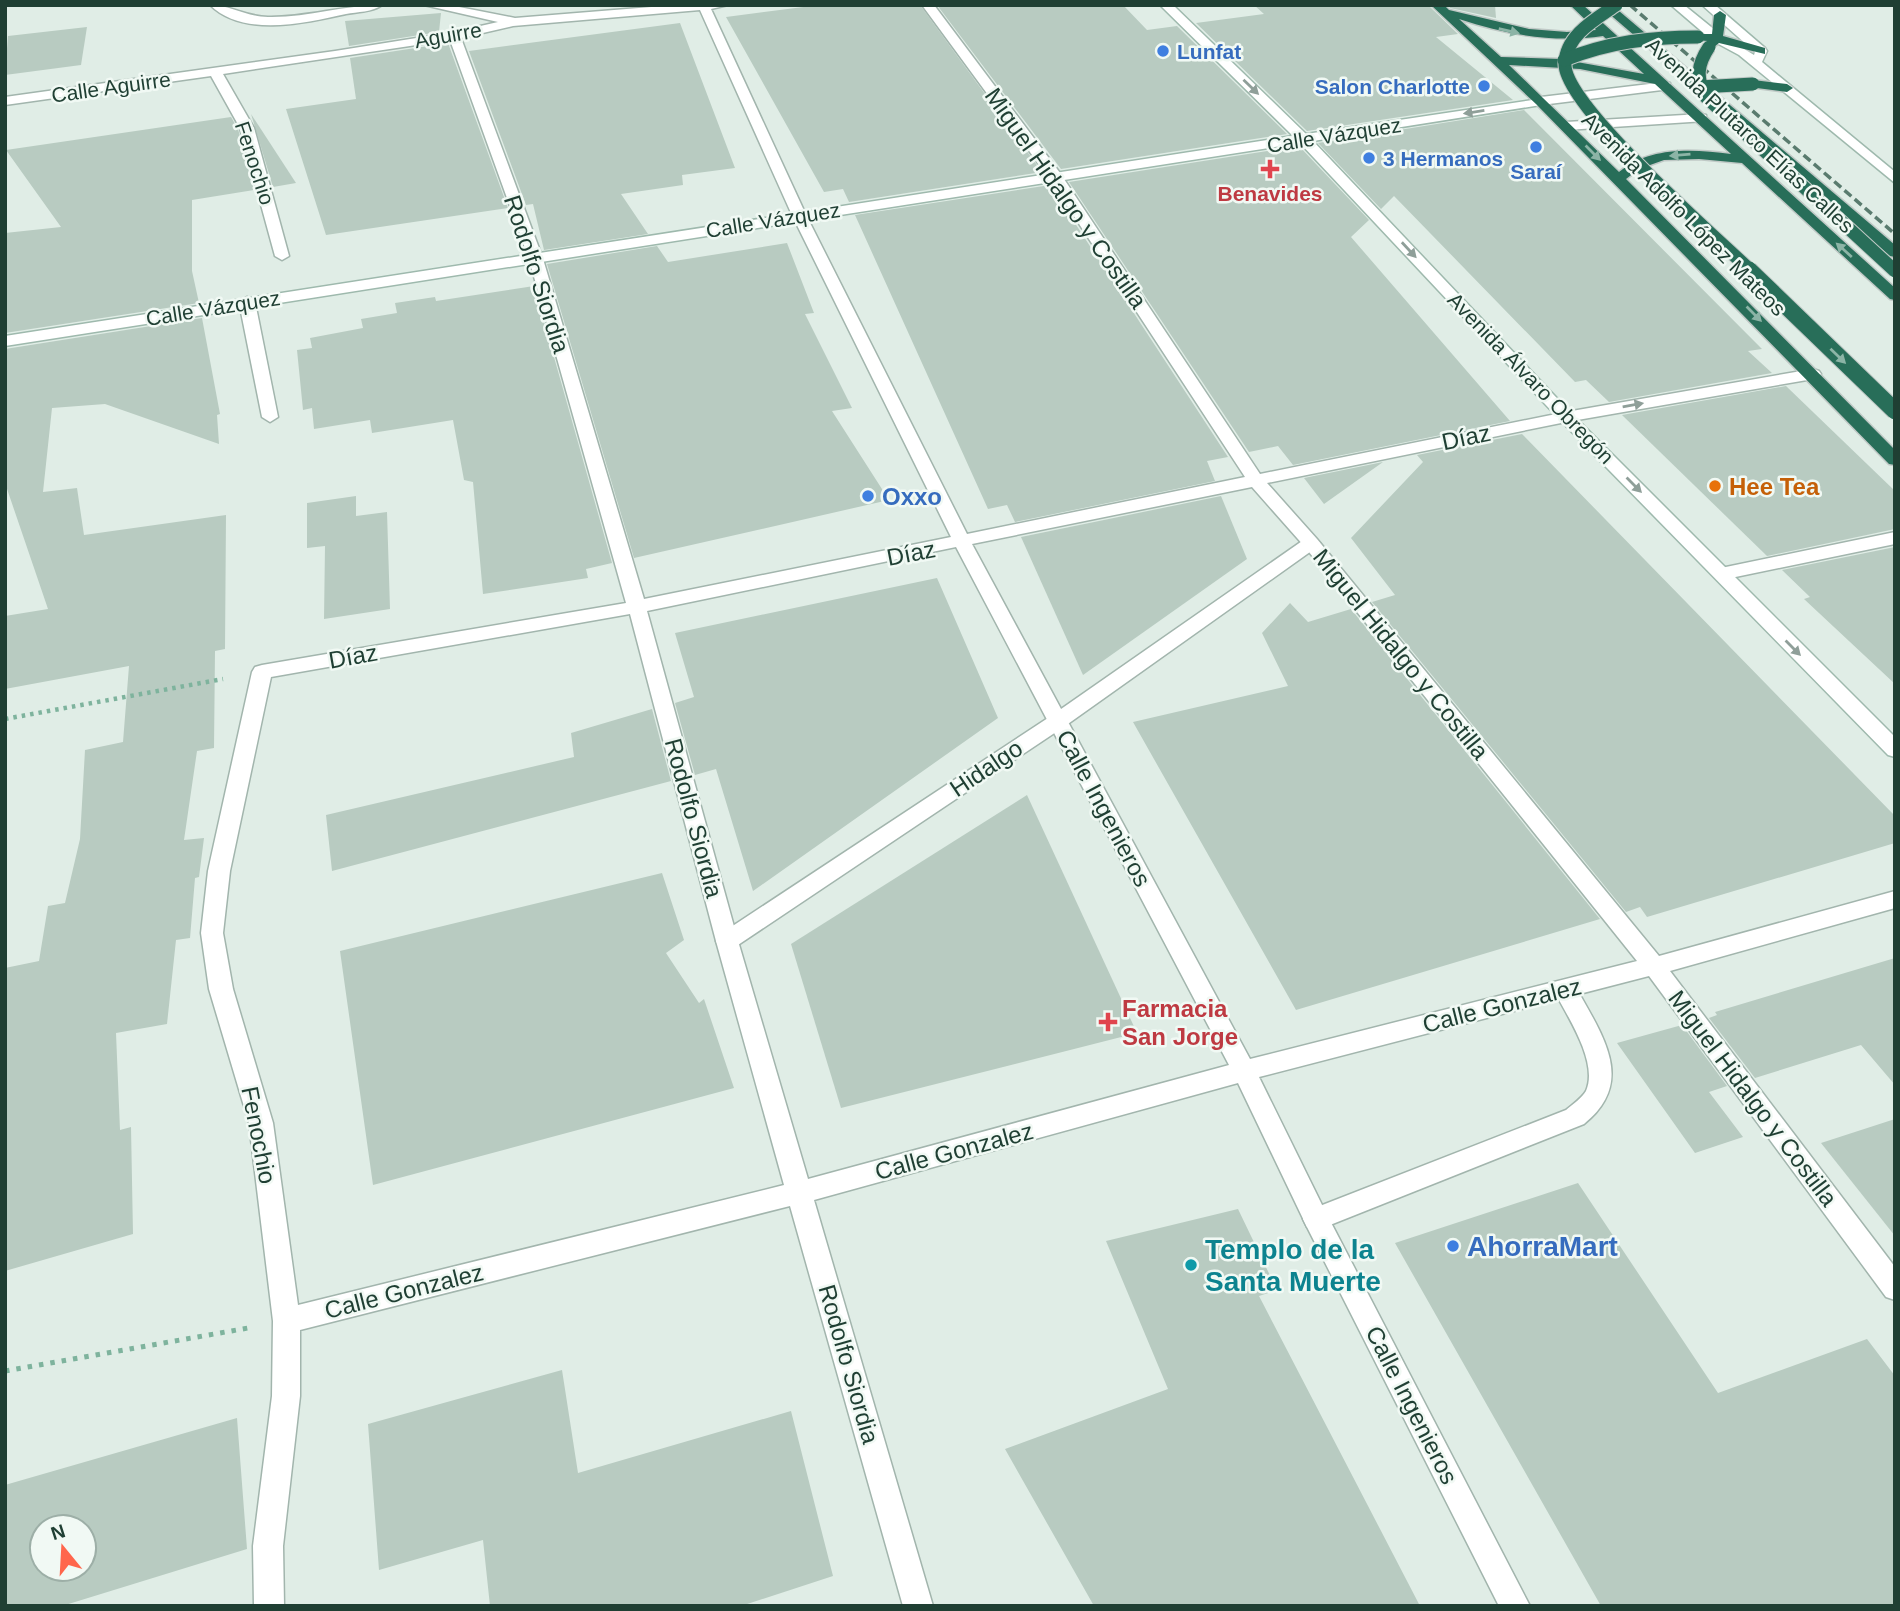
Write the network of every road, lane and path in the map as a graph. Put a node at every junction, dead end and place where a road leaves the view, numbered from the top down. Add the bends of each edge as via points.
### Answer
1 (216, 5) edge
2 (376, 5) edge
3 (430, 5) edge
4 (928, 5) edge
5 (1166, 5) edge
6 (1576, 5) edge
7 (1605, 5) edge
8 (1616, 5) edge
9 (1677, 5) edge
10 (1708, 5) edge
11 (710, 6) edge
12 (1440, 8) edge
13 (477, 9) edge
14 (1720, 15) junction
15 (513, 22) junction
16 (1608, 32) junction
17 (454, 36) junction
18 (1708, 41) junction
19 (1759, 58) junction
20 (1564, 60) junction
21 (1500, 61) junction
22 (216, 73) junction
23 (1664, 84) junction
24 (1700, 87) junction
25 (1787, 88) junction
26 (5, 101) edge
27 (1541, 101) junction
28 (1701, 118) junction
29 (1566, 126) junction
30 (1305, 140) junction
31 (1746, 160) junction
32 (1055, 176) junction
33 (1895, 179) edge
34 (1620, 180) junction
35 (799, 215) junction
36 (1895, 253) edge
37 (282, 256) dead end
38 (536, 259) junction
39 (1895, 271) edge
40 (1895, 296) edge
41 (247, 302) junction
42 (5, 341) edge
43 (1813, 374) junction
44 (1895, 411) edge
45 (270, 416) dead end
46 (1566, 417) junction
47 (1895, 460) edge
48 (1255, 480) junction
49 (1895, 538) edge
50 (962, 542) junction
51 (1311, 543) junction
52 (1721, 574) junction
53 (637, 607) junction
54 (262, 672) junction
55 (5, 719) edge
56 (1058, 721) junction
57 (1895, 750) edge
58 (1895, 899) edge
59 (727, 941) junction
60 (1654, 966) junction
61 (1565, 989) junction
62 (1244, 1071) junction
63 (801, 1192) junction
64 (1316, 1219) junction
65 (1895, 1288) edge
66 (287, 1321) junction
67 (5, 1371) edge
68 (269, 1606) edge
69 (918, 1606) edge
70 (1515, 1606) edge

1 - 2 street via 236,18 262,21
3 - 13 street
4 - 32 street, Miguel Hidalgo y Costilla
5 -> 30 street, Avenida Álvaro Obregón
6 - 16 highway, Avenida Plutarco Elías Calles
7 - 36 highway
8 - 20 highway, bridge via 1586,26 1568,47
9 - 18 street
10 - 14 street
11 - 15 street, Aguirre
11 - 35 street, Calle Ingenieros
12 -> 16 highway via 1525,34 1560,37
12 - 21 highway, Avenida Adolfo López Mateos
13 - 15 street
14 - 18 highway
14 - 19 street
15 - 17 street, Aguirre
16 - 23 highway, Avenida Plutarco Elías Calles
17 - 22 street, Aguirre
17 - 38 street, Rodolfo Siordia
18 - 19 highway
18 - 20 highway, bridge via 1651,37 1604,44
18 - 24 highway, bridge via 1696,76
19 - 25 street
20 -> 44 highway, bridge via 1565,75 1600,123
21 - 23 highway via 1602,66
21 - 27 highway, Avenida Adolfo López Mateos
22 - 26 street, Calle Aguirre
22 - 37 street, Fenochio via 247,128
23 - 27 street, Calle Vázquez
23 - 28 highway, Avenida Plutarco Elías Calles
24 - 25 highway, bridge via 1753,84
24 - 39 highway, bridge via 1738,129
25 - 33 street
27 - 29 highway, Avenida Adolfo López Mateos
27 -> 30 street, Calle Vázquez
28 - 29 street
28 - 31 highway, Avenida Plutarco Elías Calles
29 -> 34 highway, Avenida Adolfo López Mateos
30 - 32 street, Calle Vázquez
30 -> 46 street, Avenida Álvaro Obregón
31 -> 34 highway via 1706,154 1671,156 1635,166
40 -> 31 highway, Avenida Plutarco Elías Calles
32 - 35 street, Calle Vázquez
32 - 48 street, Miguel Hidalgo y Costilla
34 -> 43 highway, Avenida Adolfo López Mateos
35 - 38 street, Calle Vázquez
35 - 50 street, Calle Ingenieros
38 - 41 street, Calle Vázquez
38 - 53 street, Rodolfo Siordia
41 - 42 street, Calle Vázquez
41 - 45 street
46 -> 43 street, Díaz
43 - 47 highway, Avenida Adolfo López Mateos
46 - 48 street, Díaz
46 -> 52 street, Avenida Álvaro Obregón
48 - 50 street, Díaz
48 - 51 street, Miguel Hidalgo y Costilla
49 - 52 street
50 - 53 street, Díaz
50 - 56 street, Calle Ingenieros
51 - 56 street, Hidalgo
51 - 60 street, Miguel Hidalgo y Costilla
52 -> 57 street, Avenida Álvaro Obregón
53 - 54 street, Díaz
53 - 59 street, Rodolfo Siordia
54 - 55 path
54 - 66 street, Fenochio via 219,871 212,933 220,989 261,1123
56 - 59 street, Hidalgo
56 - 62 street, Calle Ingenieros
58 - 60 street, Calle Gonzalez
59 - 63 street, Rodolfo Siordia
60 - 61 street, Calle Gonzalez
60 - 65 street, Miguel Hidalgo y Costilla
61 - 62 street, Calle Gonzalez
61 - 64 street via 1599,1058 1599,1088 1591,1104 1575,1117
62 - 63 street, Calle Gonzalez
62 - 64 street, Calle Ingenieros
63 - 66 street, Calle Gonzalez
63 - 69 street, Rodolfo Siordia
64 - 70 street, Calle Ingenieros
66 - 67 path
66 - 68 street, Fenochio via 286,1396 268,1546

